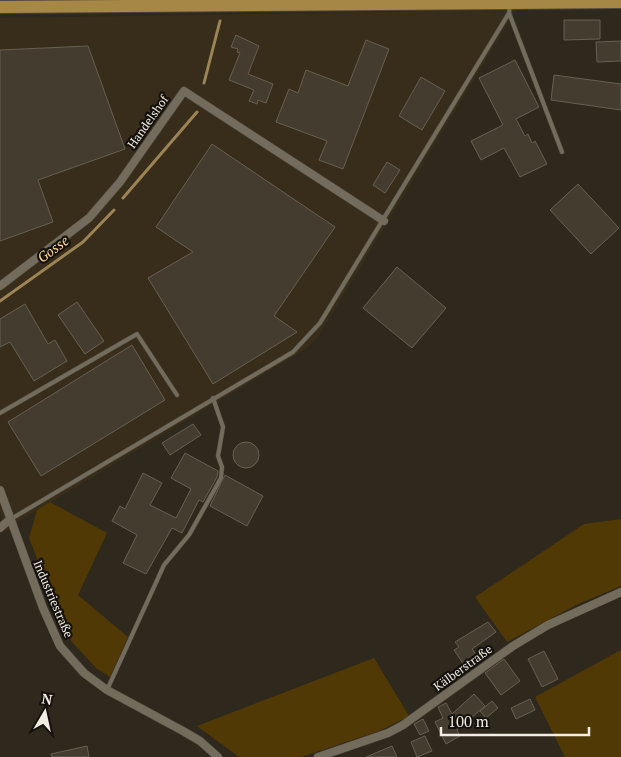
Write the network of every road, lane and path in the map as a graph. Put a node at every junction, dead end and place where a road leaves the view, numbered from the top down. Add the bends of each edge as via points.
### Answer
1 (621, 2) edge
2 (0, 7) edge
3 (510, 8) junction
4 (562, 152) dead end
5 (384, 221) junction
6 (0, 286) edge
7 (177, 396) dead end
8 (213, 398) junction
9 (0, 412) edge
10 (0, 490) edge
11 (10, 520) junction
12 (0, 528) edge
13 (621, 592) edge
14 (107, 690) junction
15 (218, 757) edge
16 (318, 757) edge

1 - 3 main road
2 - 3 main road
3 - 4 lane
3 - 5 lane
5 - 6 street, Handelshof via 184,91 120,182 89,218
5 - 8 lane via 320,323 293,352
7 - 9 lane via 137,334
8 - 11 lane
8 - 14 lane via 223,427 218,456 221,478 189,536 164,565
10 - 11 street, Industriestraße
11 - 12 street
11 - 14 street, Industriestraße via 60,646 84,672
13 - 16 street, Kälberstraße via 548,625 388,734
14 - 15 street, Industriestraße via 184,731

